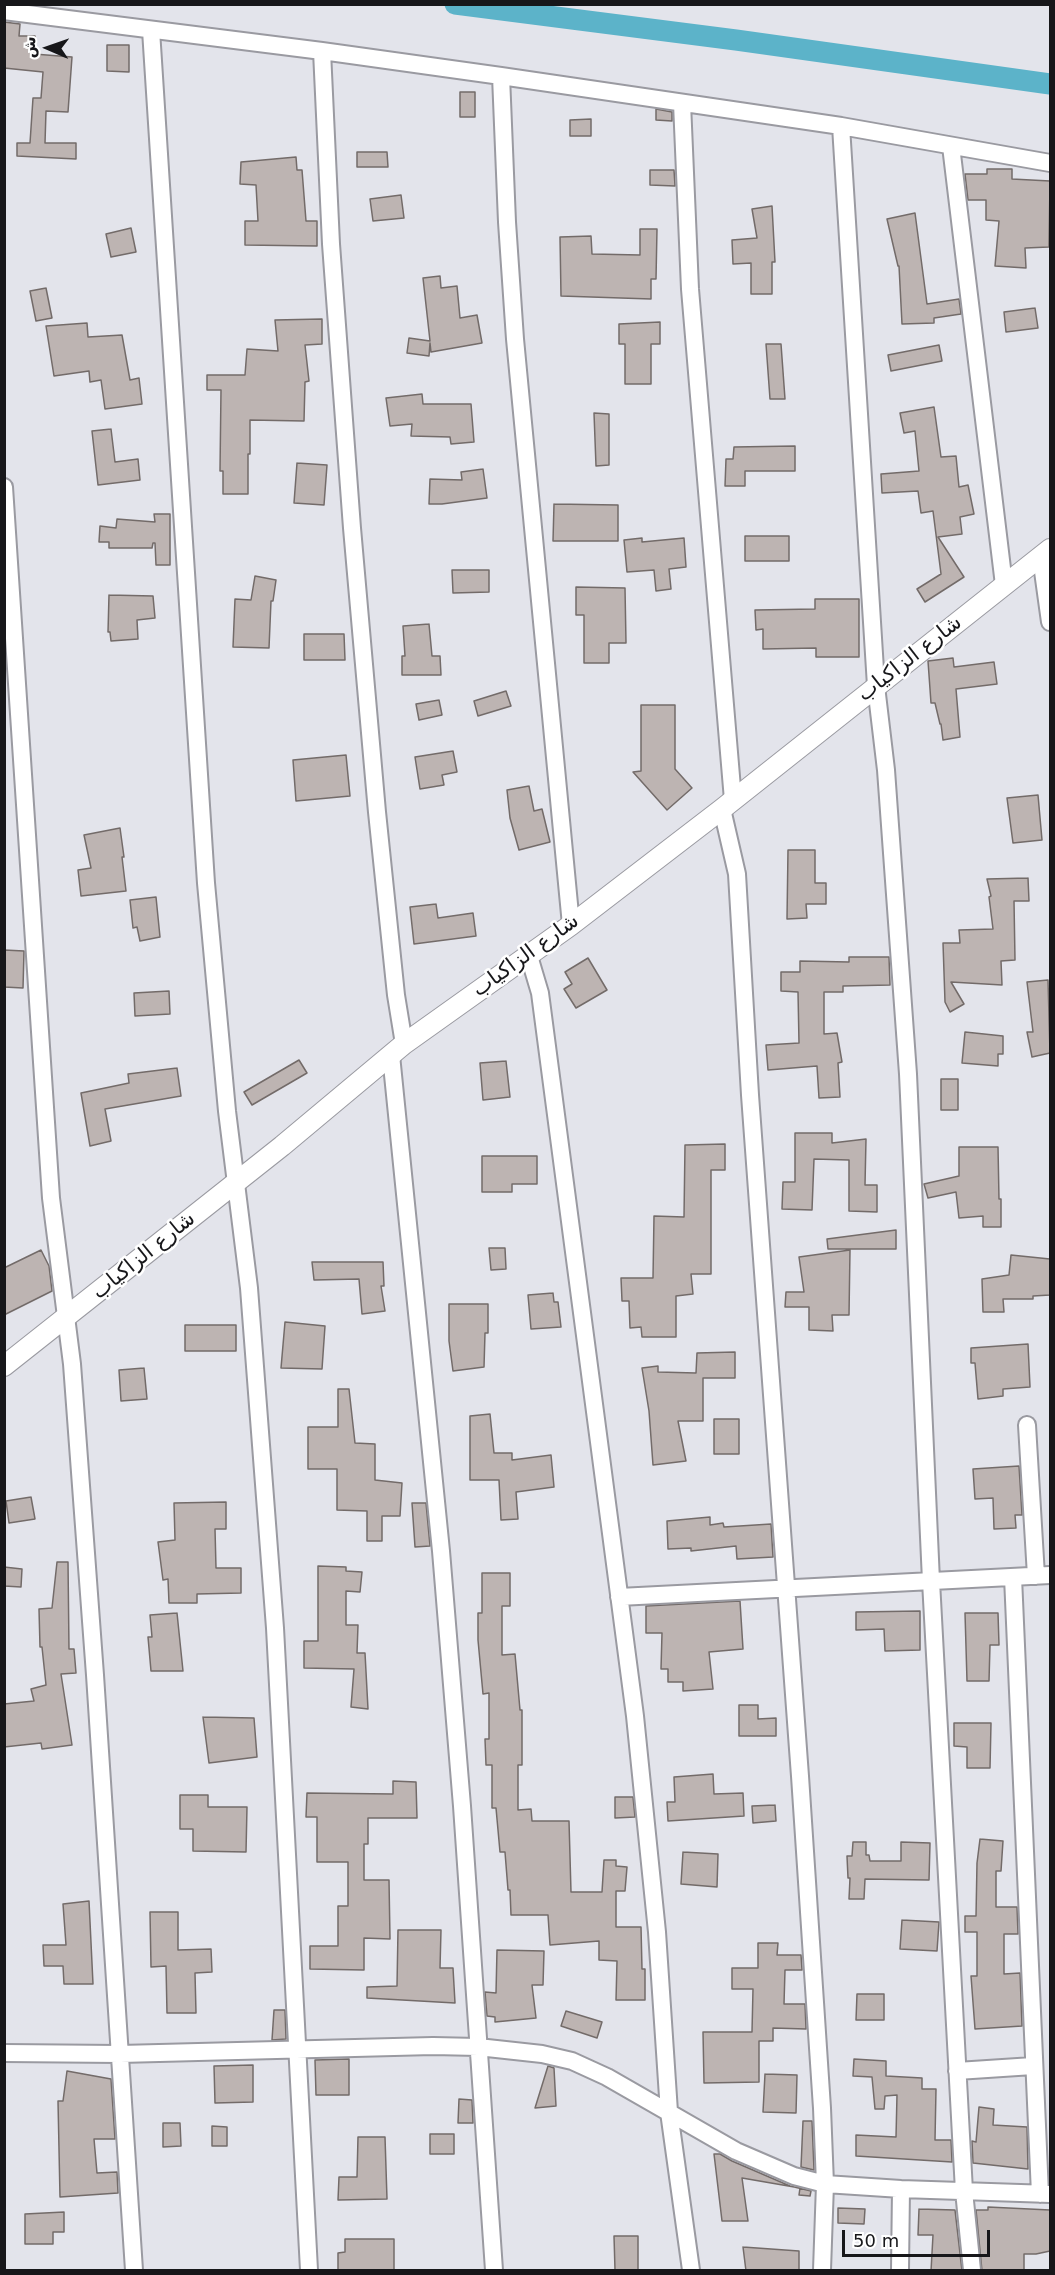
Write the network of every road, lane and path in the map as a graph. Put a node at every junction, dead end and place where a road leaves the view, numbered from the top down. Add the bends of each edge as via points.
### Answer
1 (4, 11) edge
2 (151, 30) junction
3 (322, 51) junction
4 (501, 76) junction
5 (682, 103) junction
6 (841, 126) junction
7 (951, 146) junction
8 (1050, 163) edge
9 (4, 487) edge
10 (1046, 553) edge
11 (1004, 585) junction
12 (1050, 622) edge
13 (876, 686) junction
14 (727, 804) junction
15 (571, 924) junction
16 (529, 956) junction
17 (398, 1050) junction
18 (236, 1181) junction
19 (65, 1320) junction
20 (4, 1366) edge
21 (1027, 1425) dead end
22 (1043, 1576) edge
23 (1013, 1577) junction
24 (931, 1581) junction
25 (785, 1589) junction
26 (619, 1597) junction
27 (478, 2047) junction
28 (298, 2049) junction
29 (4, 2053) edge
30 (120, 2054) junction
31 (1033, 2066) junction
32 (957, 2070) junction
33 (669, 2112) junction
34 (825, 2184) junction
35 (901, 2189) junction
36 (964, 2191) junction
37 (1045, 2194) edge
38 (134, 2271) edge
39 (309, 2271) edge
40 (494, 2271) edge
41 (691, 2271) edge
42 (822, 2271) edge
43 (900, 2271) edge
44 (972, 2271) edge

1 - 2 street
2 - 3 street
2 - 18 street via 205,871
3 - 4 street
3 - 17 street via 331,244 353,540
4 - 5 street
4 - 15 street via 514,339
5 - 6 street
5 - 14 street via 692,309
6 - 7 street
6 - 13 street
7 - 8 street
7 - 11 street
9 - 19 street via 51,1198
10 - 11 street, شارع الزاكياب
10 - 12 street
11 - 13 street, شارع الزاكياب
13 - 14 street, شارع الزاكياب
13 - 24 street via 886,770 908,1074
14 - 15 street, شارع الزاكياب
14 - 25 street via 737,874
15 - 16 street, شارع الزاكياب
16 - 17 street, شارع الزاكياب
16 - 26 street via 540,993
17 - 18 street, شارع الزاكياب
17 - 27 street via 462,1806
18 - 19 street, شارع الزاكياب
18 - 28 street via 249,1288 275,1628
19 - 20 street, شارع الزاكياب
19 - 30 street
21 - 22 street
22 - 23 street
23 - 24 street
23 - 31 street
24 - 25 street
24 - 32 street
25 - 26 street
25 - 34 street
26 - 33 street via 636,1716
27 - 28 street
27 - 33 street via 572,2061
27 - 40 street
28 - 30 street
28 - 39 street
29 - 30 street
30 - 38 street
31 - 32 street
31 - 37 street
32 - 36 street
33 - 34 street via 757,2161
33 - 41 street
34 - 35 street
34 - 42 street
35 - 36 street
35 - 43 street
36 - 37 street
36 - 44 street

